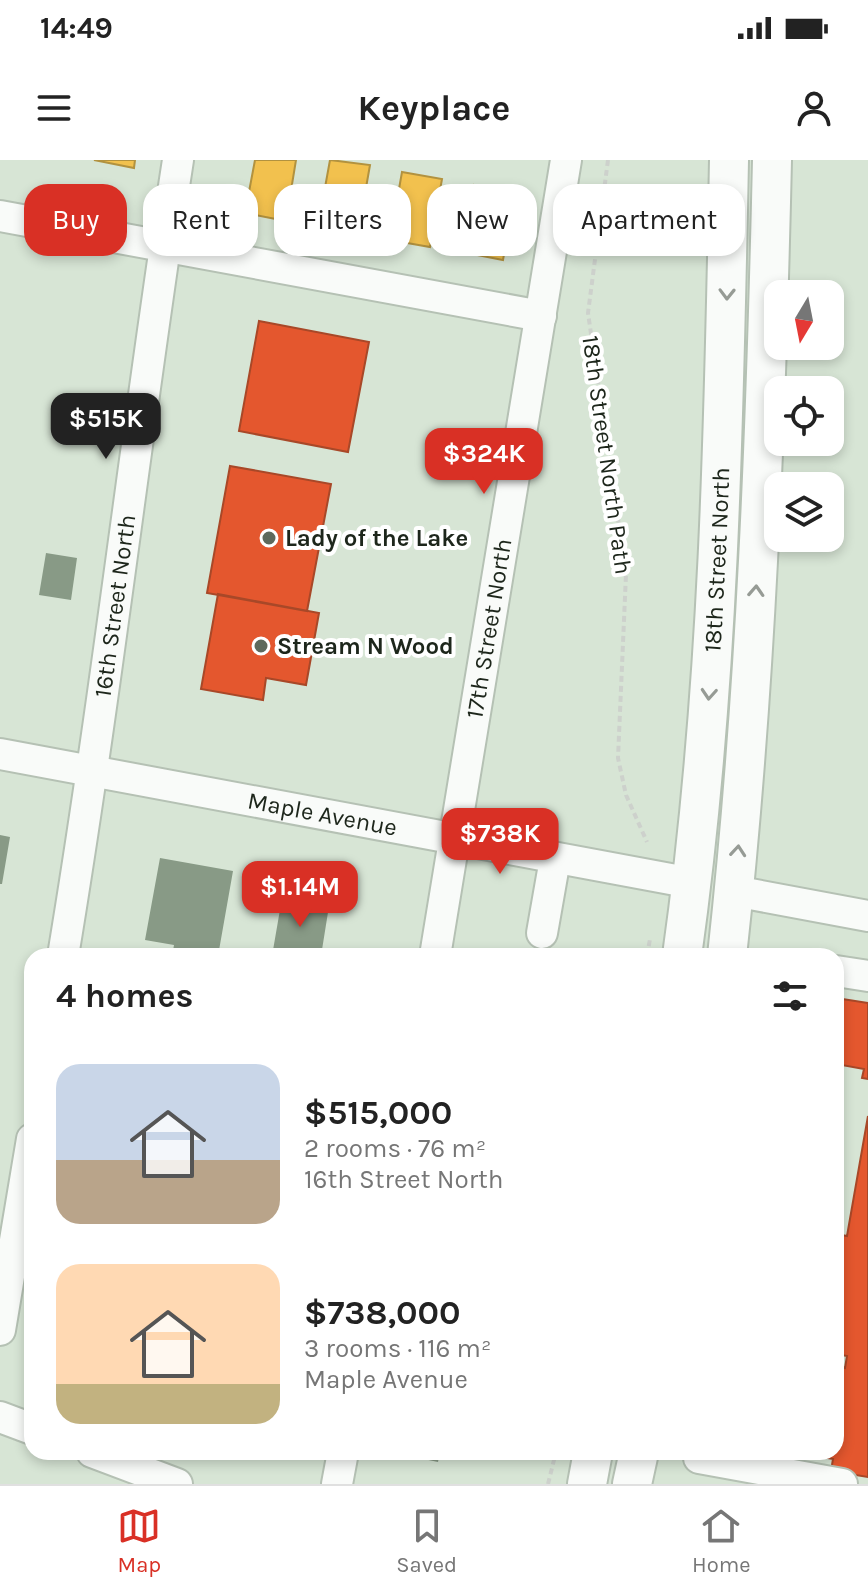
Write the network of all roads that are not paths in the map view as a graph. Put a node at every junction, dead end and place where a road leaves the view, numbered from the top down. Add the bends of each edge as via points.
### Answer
1 (178, 160) edge
2 (566, 160) edge
3 (729, 160) edge
4 (772, 160) edge
5 (174, 184) edge
6 (0, 216) edge
7 (143, 243) edge
8 (164, 256) edge
9 (214, 256) edge
10 (541, 316) junction
11 (0, 754) edge
12 (94, 770) junction
13 (455, 840) junction
14 (555, 859) junction
15 (692, 883) junction
16 (734, 891) junction
17 (868, 916) edge
18 (542, 933) dead end
19 (64, 948) edge
20 (436, 948) edge
21 (683, 948) edge
22 (728, 948) edge
23 (844, 972) edge
24 (868, 976) edge
25 (24, 1187) edge
26 (0, 1330) edge
27 (0, 1417) edge
28 (24, 1426) edge
29 (113, 1460) edge
30 (342, 1460) edge
31 (592, 1460) edge
32 (637, 1460) edge
33 (713, 1460) edge
34 (775, 1469) edge
35 (177, 1484) edge
36 (337, 1484) edge
37 (587, 1484) edge
38 (632, 1484) edge
39 (842, 1484) edge

1 - 5 street, 16th Street North
2 - 10 street, 17th Street North
3 -> 15 main road, 18th Street North via 717,559
16 -> 4 main road, 18th Street North via 762,477
6 - 7 street
8 - 12 street, 16th Street North
9 - 10 street
10 - 13 street, 17th Street North
11 - 12 street, Maple Avenue
12 - 13 street, Maple Avenue
12 - 19 street, 16th Street North
13 - 14 street, Maple Avenue
13 - 20 street, 17th Street North
14 - 15 street, Maple Avenue
14 - 18 street
15 - 21 main road, 18th Street North
16 - 17 street
16 - 22 main road, 18th Street North
23 - 24 street
25 - 26 street
27 - 28 street
29 - 35 street
30 - 36 street
31 - 37 main road
32 - 38 main road
33 - 34 street
34 - 39 street

